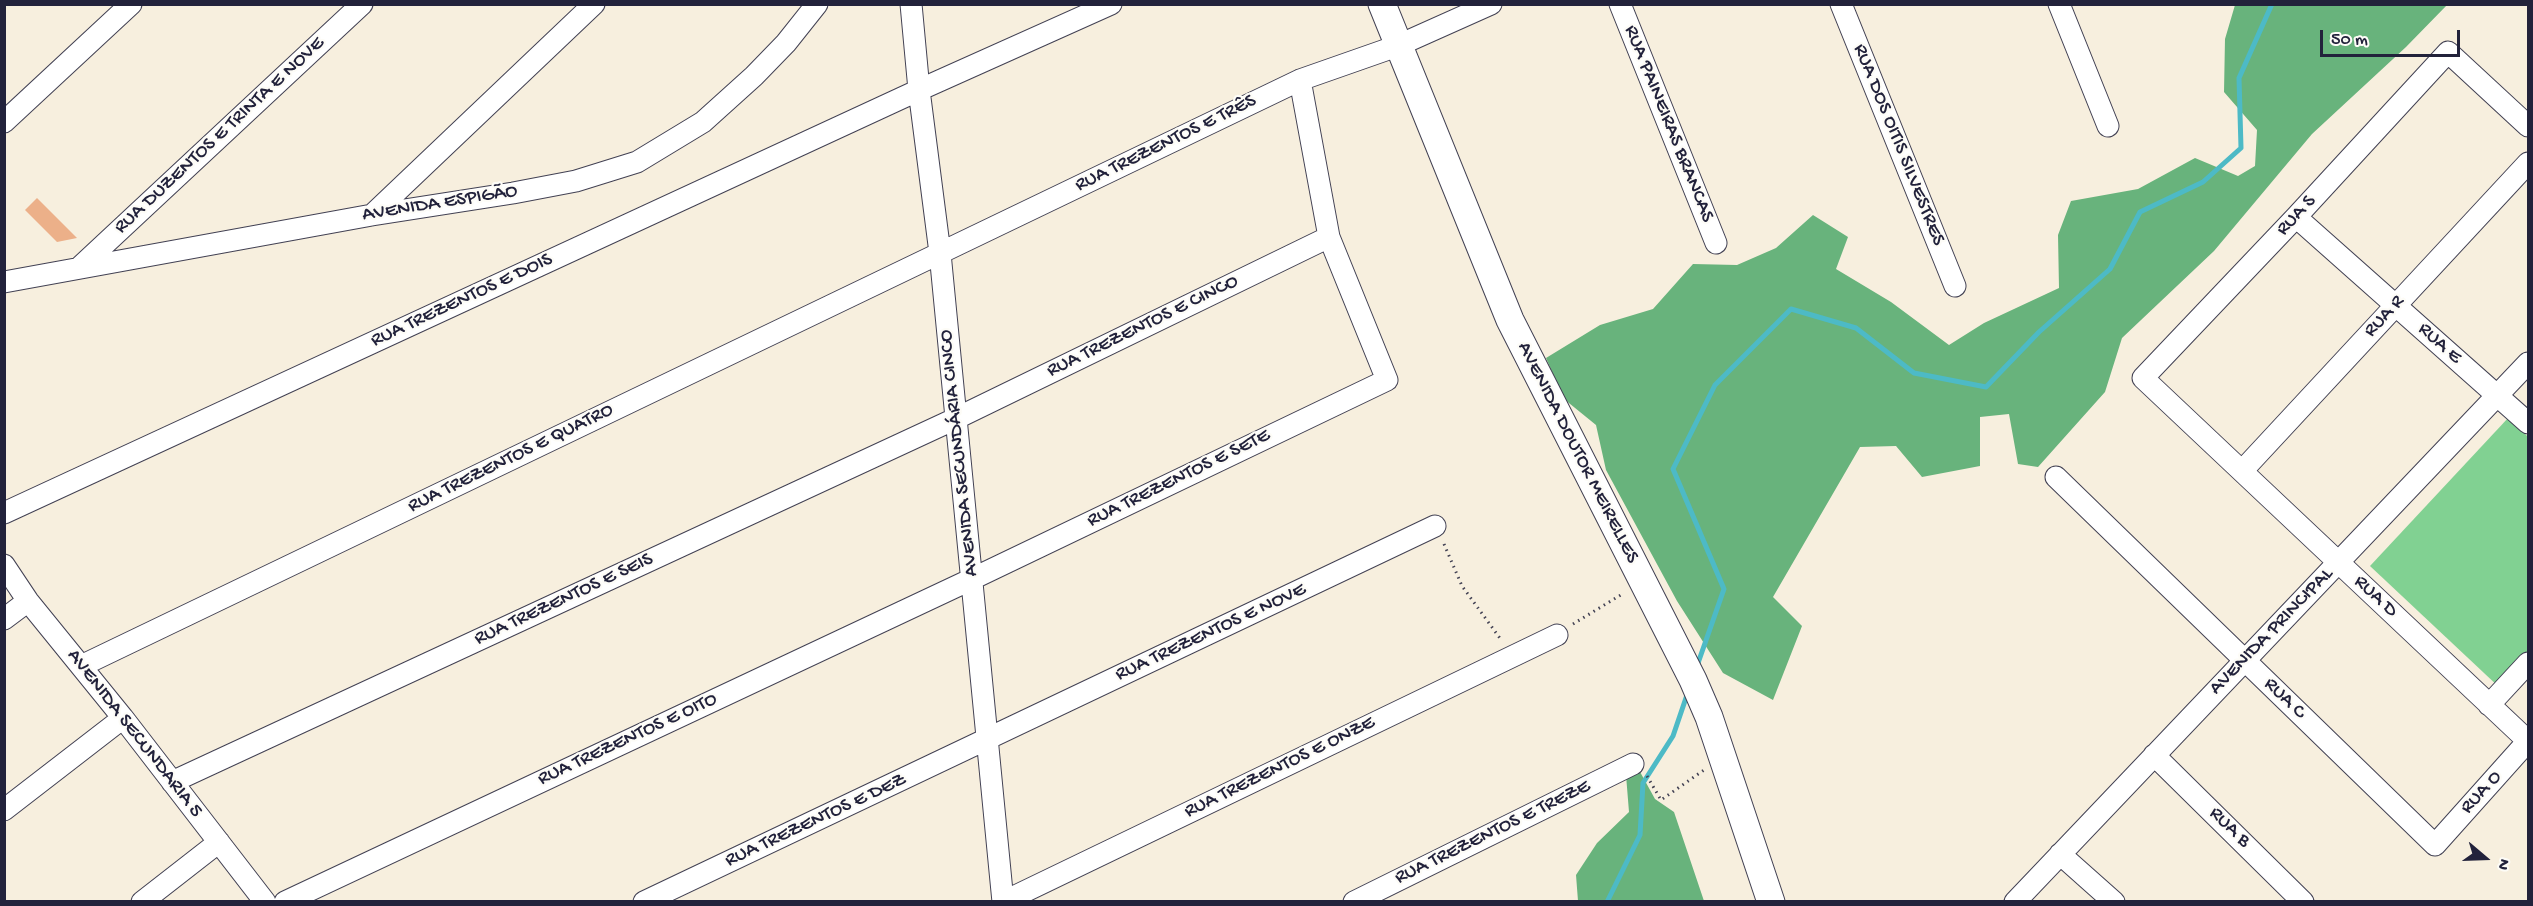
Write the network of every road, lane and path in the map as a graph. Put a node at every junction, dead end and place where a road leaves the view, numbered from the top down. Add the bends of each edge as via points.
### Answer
1 (131, 4) edge
2 (362, 4) edge
3 (594, 4) edge
4 (817, 4) edge
5 (911, 4) edge
6 (1111, 4) edge
7 (1382, 4) edge
8 (1491, 4) edge
9 (1620, 4) edge
10 (1840, 4) edge
11 (2059, 4) edge
12 (1397, 46) junction
13 (1300, 80) junction
14 (919, 90) junction
15 (4, 122) edge
16 (2108, 126) dead end
17 (2529, 126) edge
18 (2529, 163) edge
19 (372, 215) junction
20 (2296, 217) junction
21 (1329, 237) junction
22 (1716, 243) dead end
23 (940, 253) junction
24 (79, 268) junction
25 (4, 282) edge
26 (1955, 286) dead end
27 (2396, 305) junction
28 (2529, 363) edge
29 (2143, 378) joint
30 (2498, 395) junction
31 (957, 418) junction
32 (2529, 423) edge
33 (2242, 471) junction
34 (2056, 477) dead end
35 (4, 513) edge
36 (1436, 526) joint
37 (2338, 562) junction
38 (4, 565) edge
39 (972, 579) junction
40 (1643, 582) junction
41 (28, 601) junction
42 (4, 620) edge
43 (1557, 635) joint
44 (1513, 656) junction
45 (2245, 660) junction
46 (2529, 663) edge
47 (81, 666) junction
48 (2489, 705) junction
49 (123, 718) junction
50 (987, 740) junction
51 (2528, 741) edge
52 (2154, 755) junction
53 (1722, 757) junction
54 (1633, 764) dead end
55 (172, 782) junction
56 (1654, 788) dead end
57 (4, 810) edge
58 (219, 842) junction
59 (2435, 845) joint
60 (2060, 854) junction
61 (1003, 901) edge
62 (141, 902) edge
63 (265, 902) edge
64 (285, 902) edge
65 (644, 902) edge
66 (1354, 902) edge
67 (1771, 902) edge
68 (2015, 902) edge
69 (2114, 902) edge
70 (2303, 902) edge

1 - 15 street
2 - 24 street, RUA DUZENTOS E TRINTA E NOVE
3 - 19 street
4 - 19 street, AVENIDA ESPIGÃO via 786,43 711,114 638,162 576,181
5 - 14 street, AVENIDA SECUNDÁRIA CINCO
6 - 14 street, RUA TREZENTOS E DOIS
7 - 12 main road, AVENIDA DOUTOR MEIRELLES
8 - 12 street, RUA TREZENTOS E TRÊS
9 - 22 street, RUA PAINEIRAS BRANCAS
10 - 26 street, RUA DOS OITIS SILVESTRES
11 - 16 street
12 - 13 street, RUA TREZENTOS E TRÊS
12 - 40 main road, AVENIDA DOUTOR MEIRELLES via 1510,320
13 - 21 street
13 - 23 street, RUA TREZENTOS E TRÊS
14 - 23 street, AVENIDA SECUNDÁRIA CINCO
14 - 35 street, RUA TREZENTOS E DOIS
17 - 20 street, RUA S via 2448,52
18 - 27 street, RUA R
19 - 24 street, AVENIDA ESPIGÃO
20 - 27 street, RUA E
20 - 29 street, RUA S
21 - 31 street, RUA TREZENTOS E CINCO
21 - 39 street, RUA TREZENTOS E SETE via 1387,380
23 - 31 street, AVENIDA SECUNDÁRIA CINCO
23 - 47 street, RUA TREZENTOS E QUATRO
24 - 25 street, AVENIDA ESPIGÃO
27 - 30 street, RUA E
27 - 33 street, RUA R
28 - 30 street, AVENIDA PRINCIPAL
29 - 33 street, RUA D
30 - 32 street, RUA E
30 - 37 street, AVENIDA PRINCIPAL
31 - 39 street, AVENIDA SECUNDÁRIA CINCO
31 - 55 street, RUA TREZENTOS E SEIS
33 - 37 street, RUA D
34 - 45 street, RUA C
36 - 44 path via 1462,586
36 - 50 street, RUA TREZENTOS E NOVE
37 - 45 street, AVENIDA PRINCIPAL
37 - 48 street, RUA D
38 - 41 street, AVENIDA SECUNDARIA 5
39 - 50 street, AVENIDA SECUNDÁRIA CINCO
39 - 64 street, RUA TREZENTOS E OITO
40 - 43 path
40 - 53 main road, AVENIDA DOUTOR MEIRELLES via 1709,717
41 - 42 street
41 - 47 street, AVENIDA SECUNDARIA 5
43 - 44 street, RUA TREZENTOS E ONZE
44 - 61 street, RUA TREZENTOS E ONZE
45 - 52 street, AVENIDA PRINCIPAL
45 - 59 street, RUA C
46 - 48 street
47 - 49 street, AVENIDA SECUNDARIA 5
48 - 51 street, RUA D
49 - 55 street, AVENIDA SECUNDARIA 5
49 - 57 street
50 - 61 street, AVENIDA SECUNDÁRIA CINCO
50 - 65 street, RUA TREZENTOS E DEZ
51 - 59 street, RUA O
52 - 60 street, AVENIDA PRINCIPAL
52 - 70 street, RUA B
53 - 56 path via 1661,800
53 - 67 main road, AVENIDA DOUTOR MEIRELLES
54 - 66 street, RUA TREZENTOS E TREZE
55 - 58 street, AVENIDA SECUNDARIA 5
58 - 62 street
58 - 63 street, AVENIDA SECUNDARIA 5
60 - 68 street, AVENIDA PRINCIPAL
60 - 69 street

